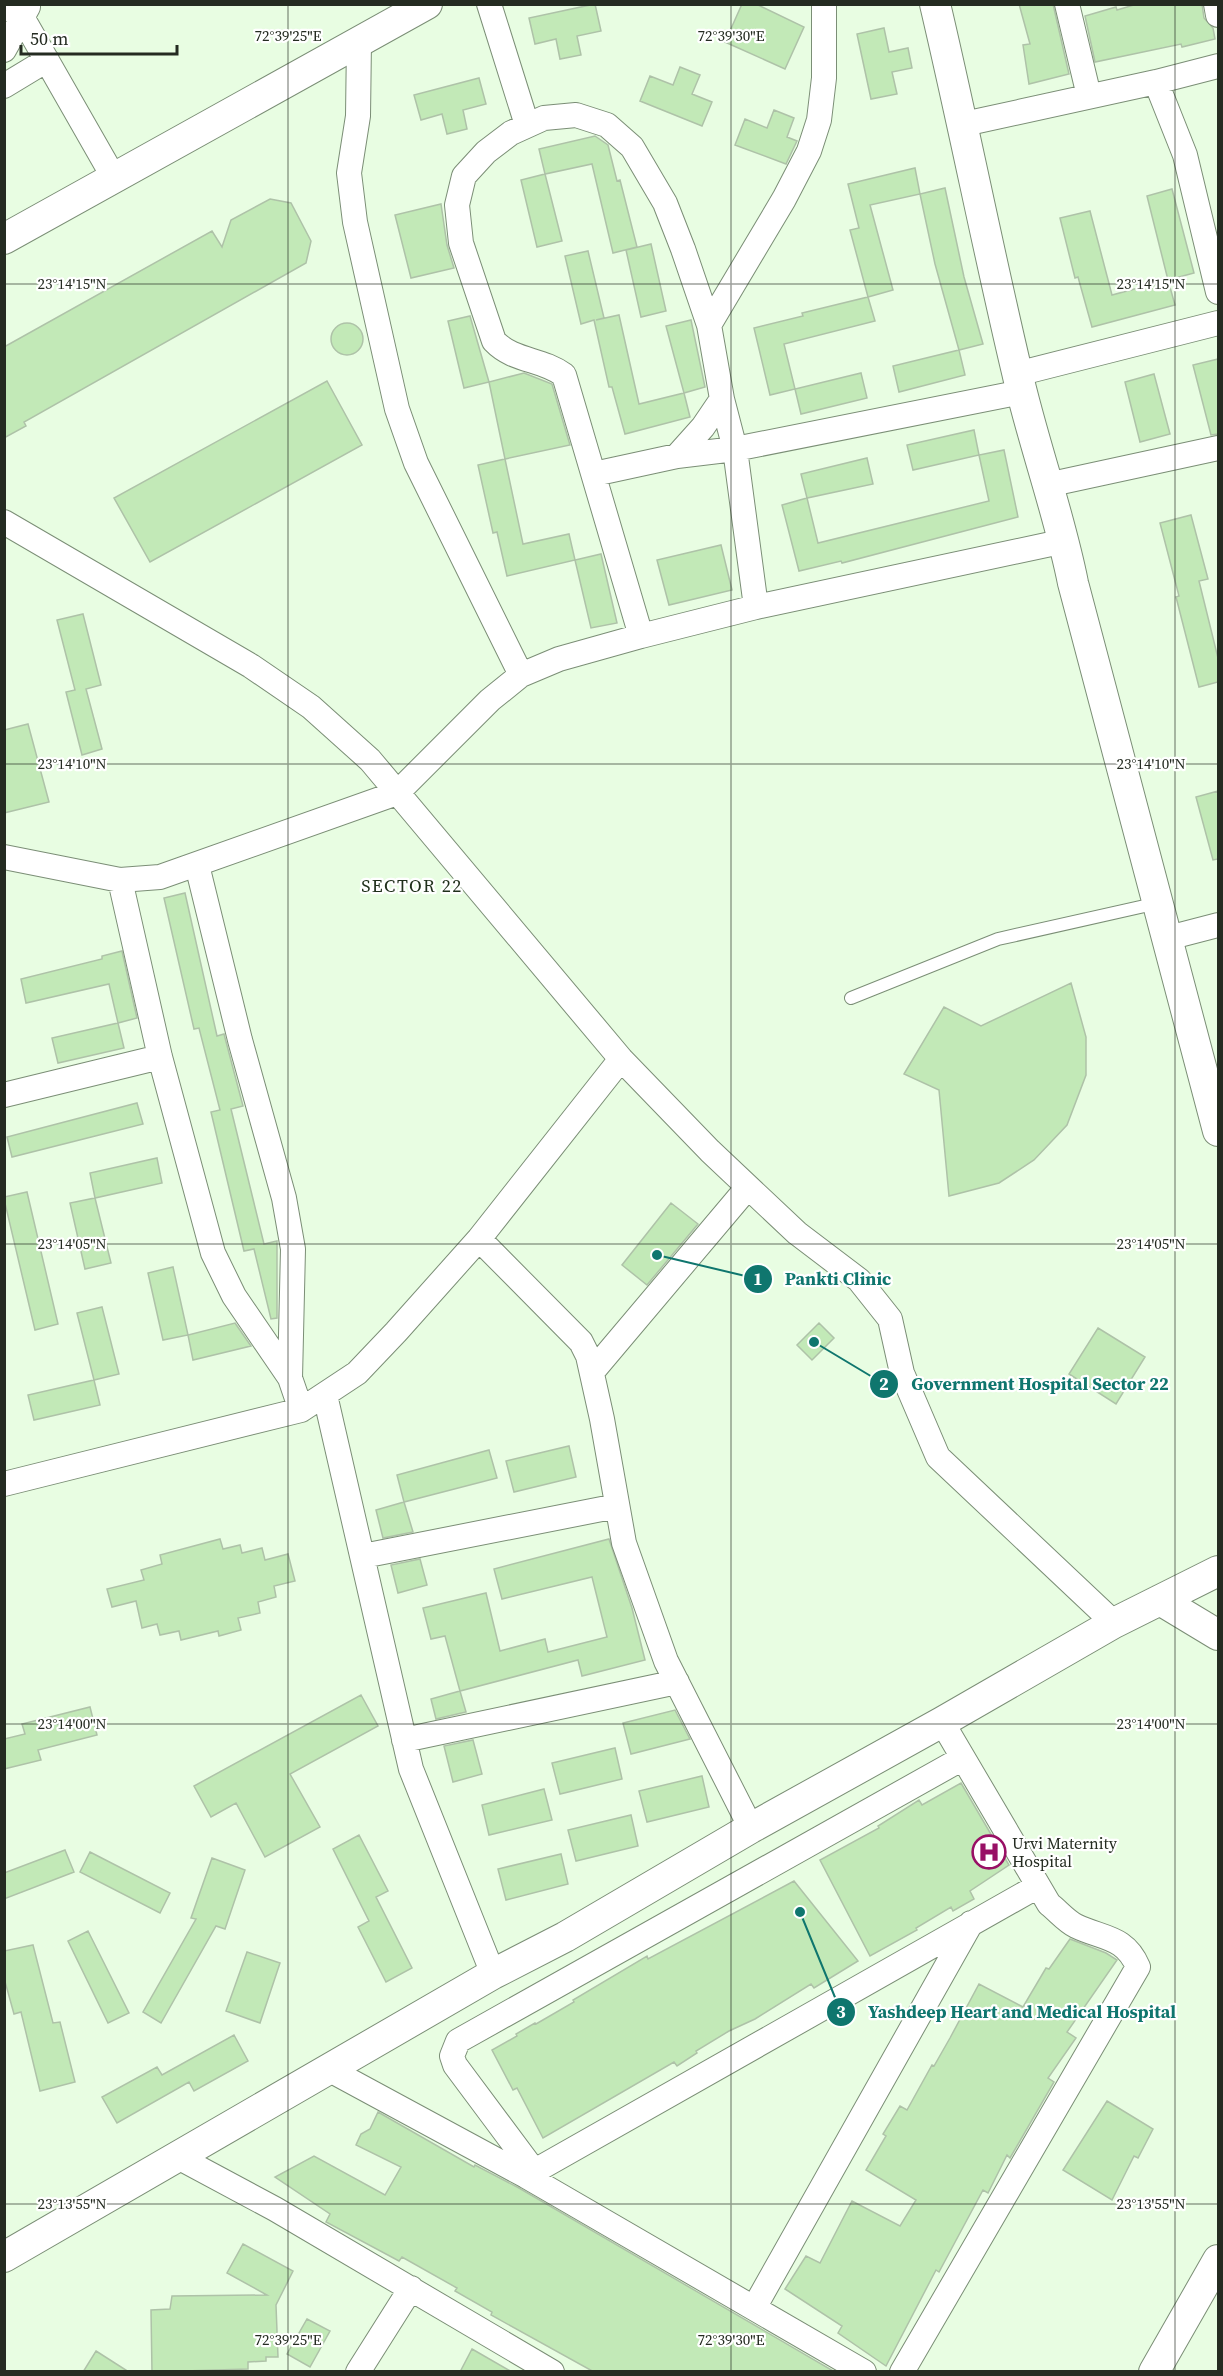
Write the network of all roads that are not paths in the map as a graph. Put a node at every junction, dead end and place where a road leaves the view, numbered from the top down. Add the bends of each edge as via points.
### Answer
1 (427, 4) edge
2 (489, 4) edge
3 (824, 4) edge
4 (935, 4) edge
5 (1066, 4) edge
6 (1216, 4) edge
7 (19, 9) edge
8 (1218, 15) edge
9 (359, 41) junction
10 (4, 50) edge
11 (47, 60) junction
12 (1218, 66) edge
13 (1156, 82) junction
14 (4, 86) edge
15 (1089, 96) junction
16 (964, 124) junction
17 (527, 125) junction
18 (114, 178) junction
19 (4, 239) edge
20 (1218, 292) edge
21 (1218, 323) edge
22 (709, 325) junction
23 (1020, 383) junction
24 (722, 399) junction
25 (1218, 448) edge
26 (735, 449) junction
27 (677, 456) junction
28 (594, 474) junction
29 (1047, 485) junction
30 (4, 522) edge
31 (1065, 541) junction
32 (756, 607) junction
33 (641, 636) junction
34 (521, 675) junction
35 (397, 793) junction
36 (4, 857) edge
37 (197, 865) junction
38 (120, 880) junction
39 (1158, 903) junction
40 (1218, 925) edge
41 (1168, 938) junction
42 (851, 998) dead end
43 (160, 1057) junction
44 (621, 1059) junction
45 (4, 1095) edge
46 (1218, 1131) edge
47 (748, 1187) junction
48 (479, 1239) junction
49 (592, 1372) junction
50 (290, 1378) junction
51 (325, 1395) junction
52 (301, 1410) junction
53 (4, 1484) edge
54 (617, 1506) junction
55 (363, 1556) junction
56 (1218, 1571) edge
57 (1160, 1600) junction
58 (1114, 1623) junction
59 (1218, 1635) edge
60 (677, 1682) junction
61 (942, 1722) junction
62 (404, 1740) junction
63 (963, 1758) junction
64 (751, 1828) junction
65 (1038, 1886) junction
66 (971, 1922) junction
67 (493, 1974) junction
68 (330, 2070) junction
69 (178, 2157) junction
70 (530, 2173) junction
71 (4, 2258) edge
72 (1218, 2260) edge
73 (411, 2288) junction
74 (754, 2308) junction
75 (358, 2372) edge
76 (552, 2372) edge
77 (864, 2372) edge
78 (902, 2372) edge
79 (1154, 2372) edge

1 - 9 street
2 - 17 street
3 - 22 street via 819,120 808,151
4 - 16 street
5 - 15 street
6 - 8 street
7 - 10 street
7 - 11 street
9 - 18 street
9 - 34 street via 358,116 349,173 355,222 397,409 416,463
11 - 14 street
11 - 18 street
12 - 13 street
13 - 15 street
13 - 20 street via 1185,154
15 - 16 street
16 - 23 street
17 - 22 street via 544,118 576,115 607,125 632,147 665,203
17 - 28 street via 486,152 464,176 457,205 461,243 494,341 503,351 553,367 564,375
18 - 19 street
21 - 23 street
22 - 24 street
23 - 26 street
23 - 29 street
24 - 26 street
24 - 27 street
25 - 29 street
26 - 27 street
26 - 32 street
27 - 28 street
28 - 33 street
29 - 31 street
30 - 35 street via 251,666 302,701 370,760
31 - 32 street
31 - 39 street
32 - 33 street
33 - 34 street
34 - 35 street via 490,700
35 - 37 street
35 - 44 street
36 - 38 street
37 - 38 street via 160,877
37 - 50 street via 284,1198 293,1250
38 - 43 street
39 - 41 street
39 - 42 lane via 998,939
40 - 41 street
41 - 46 street
43 - 45 street
43 - 50 street via 213,1253 234,1296
44 - 47 street
44 - 48 street
47 - 49 street
47 - 58 street via 797,1233 859,1280 890,1319 902,1372 938,1457
48 - 49 street via 581,1342
48 - 51 street via 357,1372
49 - 54 street
50 - 52 street
51 - 52 street
51 - 55 street
52 - 53 street
54 - 55 street
54 - 60 street via 624,1543
55 - 62 street
56 - 57 street
57 - 58 street
57 - 59 street
58 - 61 street
60 - 62 street
60 - 64 street
61 - 63 street
61 - 64 street
62 - 67 street via 411,1769
63 - 65 street
63 - 70 street via 458,2041 452,2056 455,2065
64 - 67 street via 566,1937
65 - 66 street
65 - 78 street via 1049,1904 1074,1925 1131,1951 1138,1967
66 - 70 street
66 - 74 street
67 - 68 street
68 - 69 street
68 - 70 street
69 - 71 street
69 - 73 street
70 - 74 street
72 - 79 street
73 - 75 street
73 - 76 street
74 - 77 street

